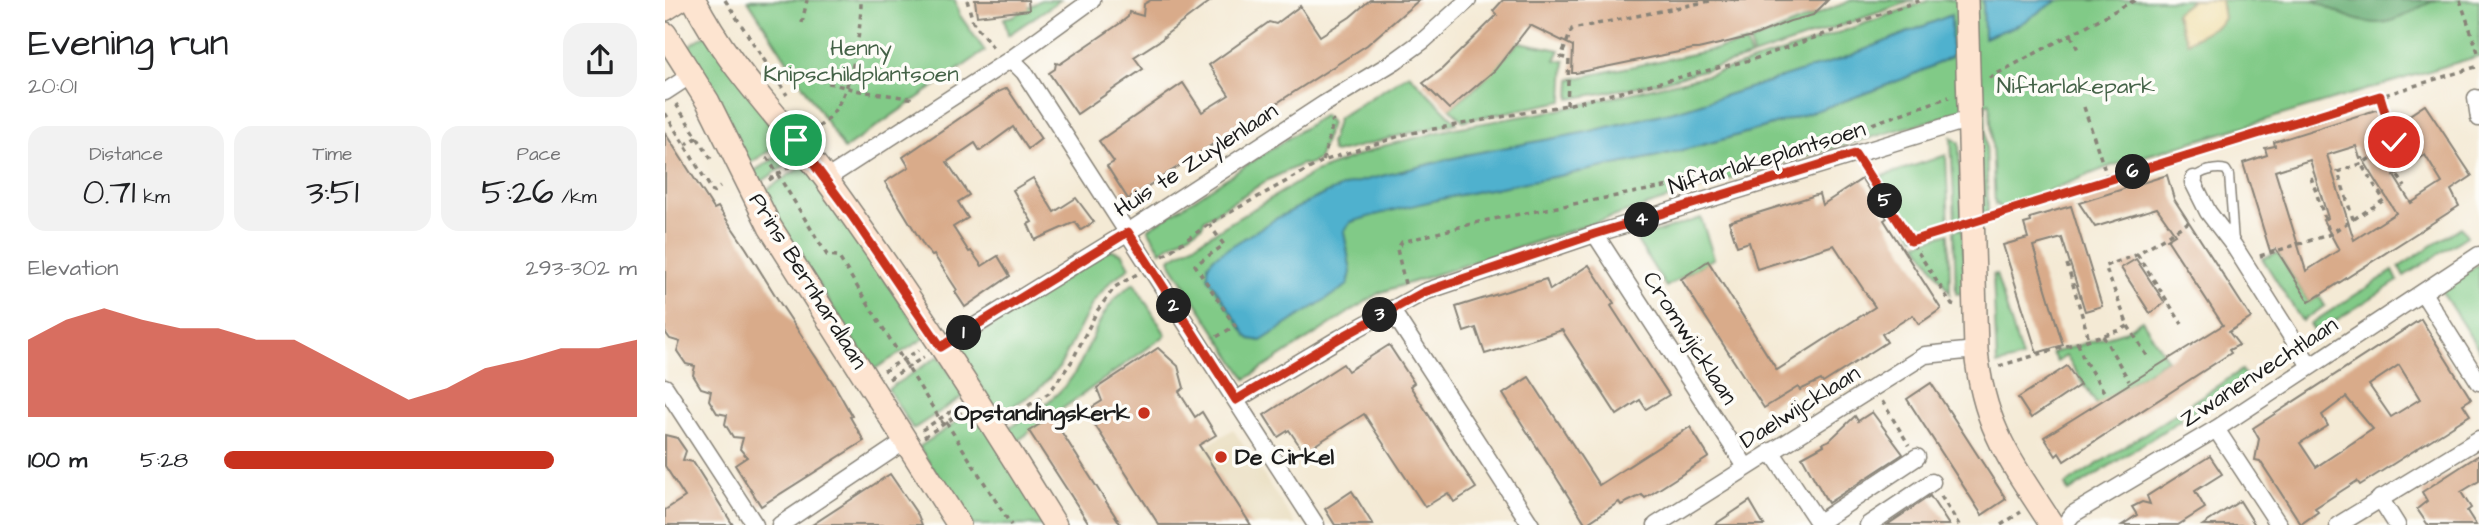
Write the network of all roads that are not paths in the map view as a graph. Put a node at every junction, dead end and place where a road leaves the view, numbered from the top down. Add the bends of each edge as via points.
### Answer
1 (679, 0) edge
2 (694, 0) edge
3 (1093, 0) edge
4 (1468, 0) edge
5 (1966, 0) edge
6 (665, 9) edge
7 (665, 34) edge
8 (1011, 59) junction
9 (691, 75) junction
10 (666, 91) edge
11 (2476, 98) dead end
12 (2479, 118) edge
13 (1970, 119) junction
14 (826, 179) junction
15 (2194, 179) joint
16 (1128, 232) junction
17 (1595, 234) junction
18 (2234, 246) junction
19 (2479, 255) edge
20 (2423, 293) junction
21 (1391, 309) junction
22 (939, 343) junction
23 (1976, 350) junction
24 (2310, 366) junction
25 (2479, 382) edge
26 (665, 387) edge
27 (1236, 400) junction
28 (2215, 429) junction
29 (2479, 439) edge
30 (907, 444) junction
31 (1771, 451) junction
32 (1917, 457) dead end
33 (1746, 467) junction
34 (1933, 482) dead end
35 (2380, 498) junction
36 (1819, 524) edge
37 (755, 525) edge
38 (780, 525) edge
39 (959, 525) edge
40 (1055, 525) edge
41 (1316, 525) edge
42 (1531, 525) edge
43 (1656, 525) edge
44 (1868, 525) edge
45 (2052, 525) edge
46 (2064, 525) edge
47 (2279, 525) edge
48 (2338, 525) edge
49 (2397, 525) edge

1 - 6 street
2 - 14 street via 729,59
3 - 8 street
4 - 16 street, Huis te Zuylenlaan via 1395,61
5 - 13 street via 1968,58 1976,85
7 - 9 street, Prins Bernhardlaan
8 - 14 street
8 - 16 street
9 - 10 street
9 - 30 street, Prins Bernhardlaan via 770,227
11 - 12 street
13 - 17 street, Niftarlakeplantsoen
13 - 23 street
14 - 22 street
15 - 18 street via 2208,212
15 - 18 lane via 2198,173 2221,168 2229,175
16 - 22 street, Huis te Zuylenlaan
16 - 27 street
17 - 21 street, Niftarlakeplantsoen via 1424,292
17 - 33 street, Cromwijcklaan
18 - 24 street
19 - 20 street, Zwanenvechtlaan
20 - 24 street, Zwanenvechtlaan
20 - 25 street
21 - 27 street, Niftarlakeplantsoen
21 - 42 street
22 - 40 street
23 - 31 street, Daelwijcklaan via 1925,355
23 - 45 street via 1992,426
24 - 28 street, Zwanenvechtlaan
26 - 37 street
27 - 41 street
28 - 46 street, Zwanenvechtlaan via 2073,514
28 - 47 street
29 - 35 street
30 - 38 street
30 - 39 street, Prins Bernhardlaan
31 - 33 street, Daelwijcklaan
31 - 36 street
32 - 36 street
33 - 43 street, Daelwijcklaan
34 - 44 street
35 - 48 street
35 - 49 street

